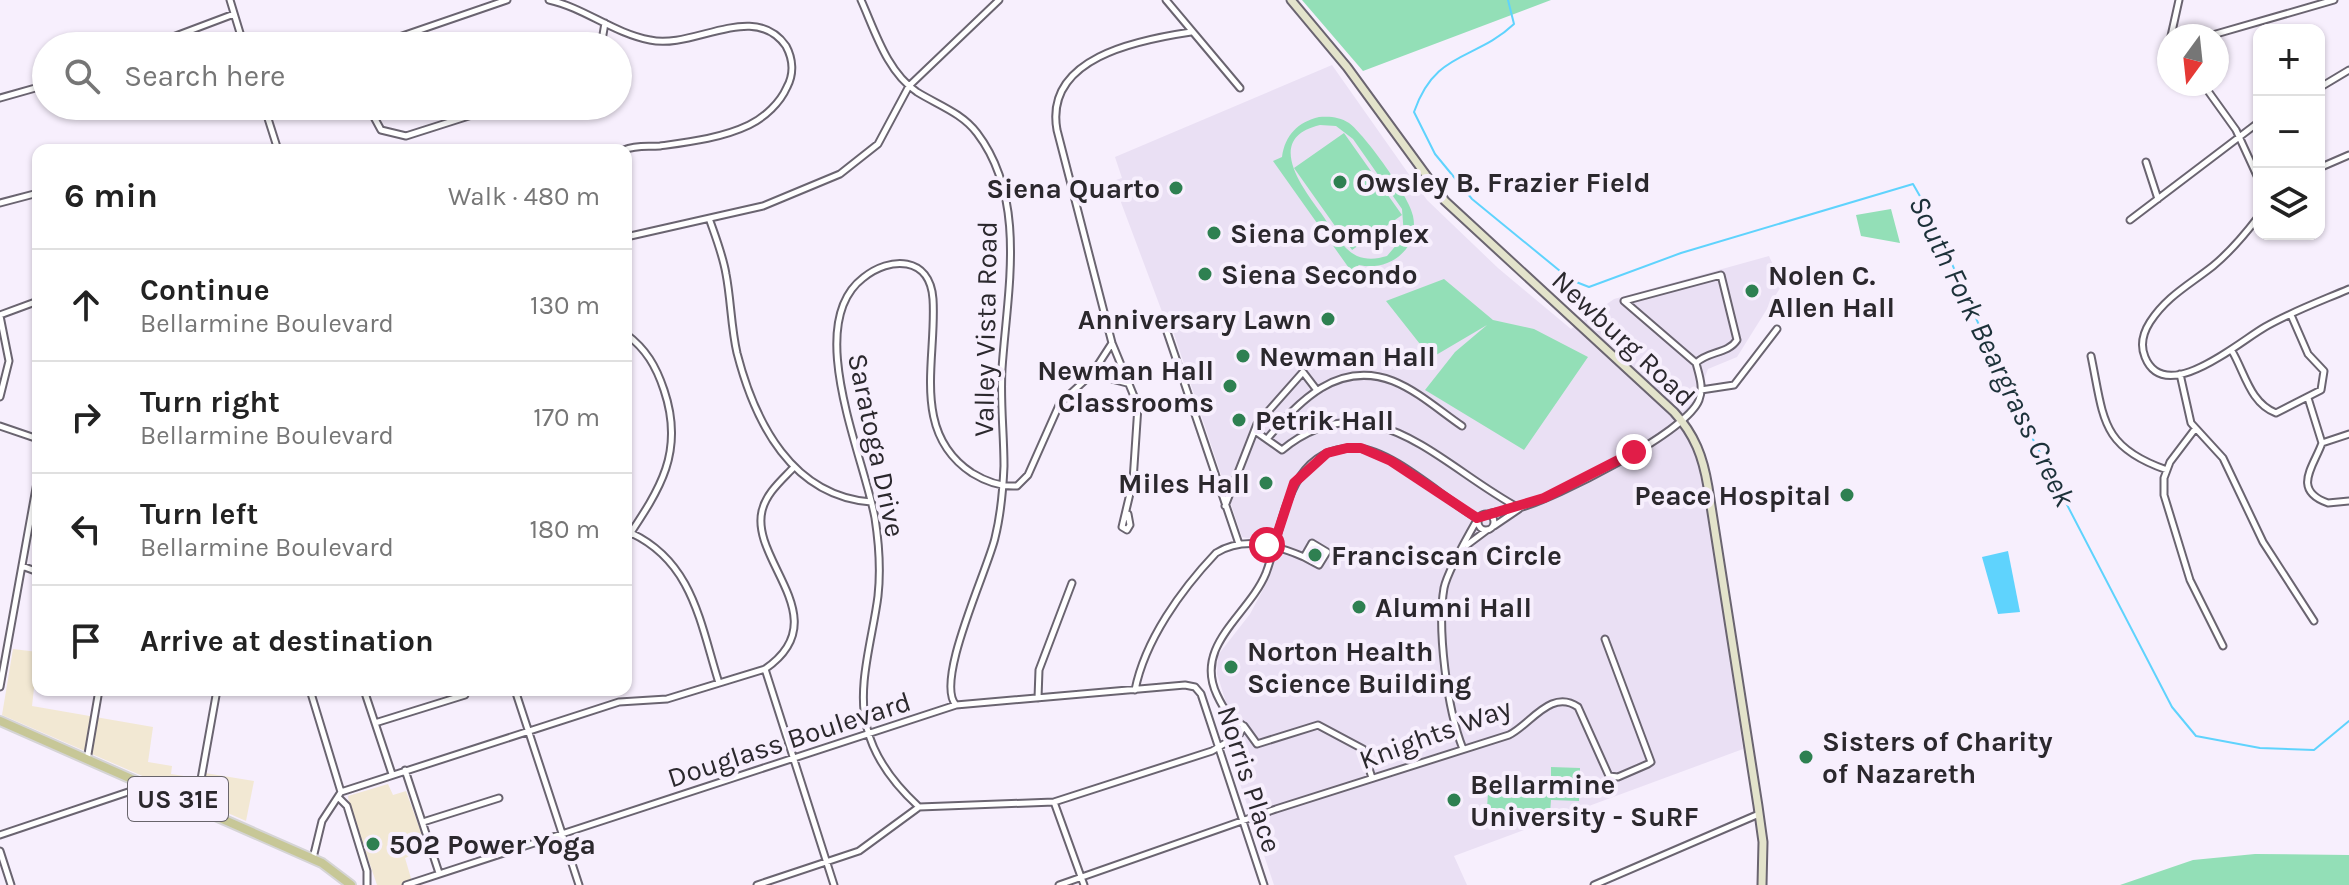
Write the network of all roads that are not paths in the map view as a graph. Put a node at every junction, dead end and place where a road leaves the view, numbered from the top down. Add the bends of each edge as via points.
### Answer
1 (230, 0) edge
2 (507, 0) edge
3 (549, 0) edge
4 (861, 0) edge
5 (999, 0) edge
6 (1166, 0) edge
7 (1291, 0) edge
8 (2179, 0) edge
9 (2334, 0) edge
10 (234, 14) junction
11 (605, 23) junction
12 (2174, 24) edge
13 (2229, 30) edge
14 (186, 32) edge
15 (240, 32) edge
16 (414, 32) edge
17 (603, 32) edge
18 (631, 32) edge
19 (632, 32) edge
20 (1191, 32) junction
21 (2349, 70) edge
22 (2325, 84) edge
23 (909, 86) junction
24 (1240, 88) dead end
25 (32, 89) edge
26 (2211, 96) edge
27 (0, 98) edge
28 (268, 120) edge
29 (374, 120) edge
30 (453, 120) edge
31 (2253, 126) edge
32 (2238, 137) junction
33 (276, 144) edge
34 (632, 149) edge
35 (2349, 155) edge
36 (2146, 162) dead end
37 (2325, 165) edge
38 (2253, 168) edge
39 (32, 195) edge
40 (2158, 199) junction
41 (0, 203) edge
42 (710, 220) junction
43 (2130, 220) dead end
44 (2253, 223) edge
45 (632, 236) edge
46 (2349, 289) edge
47 (32, 303) edge
48 (0, 315) edge
49 (2291, 315) junction
50 (1168, 320) dead end
51 (1777, 329) dead end
52 (632, 339) edge
53 (1112, 343) junction
54 (2232, 351) junction
55 (2091, 356) dead end
56 (1696, 363) junction
57 (1092, 374) junction
58 (2180, 374) junction
59 (1127, 383) junction
60 (1316, 389) junction
61 (1701, 390) junction
62 (0, 397) edge
63 (2308, 398) junction
64 (1681, 419) junction
65 (0, 426) edge
66 (1462, 426) dead end
67 (2195, 429) junction
68 (1255, 431) junction
69 (2349, 434) edge
70 (32, 437) edge
71 (1267, 439) junction
72 (2322, 443) junction
73 (794, 467) junction
74 (2167, 470) junction
75 (1003, 485) junction
76 (2349, 501) edge
77 (871, 502) junction
78 (1225, 507) junction
79 (1520, 508) junction
80 (32, 510) edge
81 (1128, 514) dead end
82 (1488, 514) junction
83 (1477, 519) junction
84 (1490, 528) junction
85 (632, 531) edge
86 (632, 534) edge
87 (1239, 544) junction
88 (1274, 544) junction
89 (1466, 545) junction
90 (1304, 557) junction
91 (22, 566) junction
92 (32, 570) edge
93 (1072, 583) dead end
94 (2314, 621) dead end
95 (1605, 639) dead end
96 (2223, 646) dead end
97 (765, 669) junction
98 (719, 683) junction
99 (0, 687) edge
100 (1195, 687) joint
101 (1135, 690) junction
102 (98, 696) edge
103 (216, 696) edge
104 (312, 696) edge
105 (366, 696) edge
106 (462, 696) edge
107 (517, 696) edge
108 (1038, 698) junction
109 (956, 705) junction
110 (0, 721) edge
111 (375, 723) junction
112 (1244, 726) junction
113 (528, 731) junction
114 (868, 733) junction
115 (1218, 748) junction
116 (1463, 749) junction
117 (793, 759) junction
118 (87, 760) junction
119 (405, 770) junction
120 (392, 774) junction
121 (1372, 778) junction
122 (147, 786) junction
123 (340, 793) junction
124 (499, 798) dead end
125 (1054, 802) junction
126 (196, 807) junction
127 (919, 807) junction
128 (1759, 814) junction
129 (1243, 821) junction
130 (423, 822) junction
131 (563, 834) junction
132 (0, 835) edge
133 (0, 851) edge
134 (313, 858) junction
135 (827, 863) junction
136 (439, 873) junction
137 (1081, 877) junction
138 (11, 885) edge
139 (351, 885) edge
140 (367, 885) edge
141 (406, 885) edge
142 (579, 885) edge
143 (757, 885) edge
144 (834, 885) edge
145 (1059, 885) edge
146 (1084, 885) edge
147 (1264, 885) edge
148 (1594, 885) edge
149 (1762, 885) edge

1 - 10 street
2 - 16 street
3 - 11 street
4 - 23 street, Valley Vista Road via 885,53
5 - 23 street
6 - 20 street
7 - 64 main road, Newburg Road via 1445,201
8 - 12 street
9 - 13 street
10 - 14 street
10 - 15 street
11 - 17 street
11 - 18 street
19 - 34 street via 659,42 736,23 756,24 780,38 791,61 784,94 755,122 712,137
20 - 24 street
20 - 53 street via 1090,61 1068,79 1055,104 1057,130
21 - 22 street
23 - 42 street via 878,144 855,164 815,186
23 - 75 street, Valley Vista Road via 971,126 991,156 1000,184 1012,259 1002,370
25 - 27 street
26 - 32 street
28 - 33 street
29 - 30 street via 400,136
31 - 32 street
32 - 38 street
32 - 40 street
35 - 37 street
36 - 40 street
39 - 41 street
40 - 43 street
42 - 45 street
42 - 73 street via 725,269 745,378 766,426
44 - 58 street via 2216,263 2176,290 2146,328 2143,348 2149,365 2161,375
46 - 49 street
47 - 48 street
48 - 62 street via 9,361
49 - 54 street
49 - 63 street via 2308,354 2324,371 2321,390
50 - 78 street via 1167,332
51 - 61 street via 1734,385
52 - 85 street via 657,371 673,427 667,468
53 - 57 street
53 - 59 street
54 - 58 street
54 - 63 street via 2253,394 2268,410 2276,413
55 - 74 street via 2110,434 2138,460
56 - 56 street via 1672,343 1624,301 1721,275 1737,340
56 - 61 street
57 - 59 street
57 - 75 street via 1060,403 1028,475 1017,486
58 - 67 street
59 - 81 street via 1139,420
60 - 66 street via 1357,376 1393,381
60 - 68 street via 1303,372
60 - 71 street
61 - 64 street via 1695,407
63 - 72 street
64 - 79 street via 1608,468
64 - 128 main road, Newburg Road via 1703,458
65 - 70 street
67 - 74 street
67 - 94 street via 2223,458 2263,542
68 - 71 street
68 - 78 street
69 - 72 street
71 - 79 street via 1282,450 1324,424 1350,420 1379,425 1406,436
72 - 76 street via 2307,477 2309,489 2328,503
73 - 77 street via 828,494
73 - 97 street via 770,493 762,512 762,536 787,588 792,623 784,650
74 - 96 street via 2165,503 2184,564
75 - 77 street, Saratoga Drive via 965,468 939,434 928,386 932,291 919,269 899,261 852,287 836,320 840,378
75 - 109 street, Valley Vista Road via 995,540 956,653 950,692
77 - 114 street, Saratoga Drive via 880,571 867,675
78 - 87 street
79 - 82 street
79 - 84 street
80 - 91 street
82 - 83 street
82 - 84 street via 1494,519
83 - 84 street via 1480,528
83 - 88 street via 1391,461 1347,448 1327,453 1294,483
83 - 89 street
84 - 89 street
86 - 98 street via 663,553 681,573
87 - 88 street
87 - 101 street via 1211,558 1152,640
88 - 90 street
88 - 112 street via 1258,589 1227,628 1210,666 1209,679 1224,711
89 - 116 street via 1450,568 1443,611 1449,710
90 - 90 street via 1319,565 1327,552 1312,543
91 - 92 street
91 - 99 street
93 - 108 street via 1039,670
95 - 116 street, Knights Way via 1651,762 1609,776 1582,714 1567,702 1546,706 1509,735
97 - 98 street
97 - 117 street
98 - 113 street via 667,699 619,702
100 - 101 street, Douglass Boulevard
100 - 115 street, Norris Place
101 - 108 street, Douglass Boulevard
102 - 118 street
103 - 126 street
104 - 123 street
105 - 111 street
106 - 111 street
107 - 113 street
108 - 109 street, Douglass Boulevard
109 - 114 street, Douglass Boulevard
110 - 118 main road, US 31E
111 - 120 street
112 - 115 street
112 - 121 street via 1257,744 1318,725 1363,749
113 - 119 street
113 - 131 street
114 - 117 street, Douglass Boulevard
114 - 127 street, Saratoga Drive via 888,774
115 - 125 street
115 - 129 street, Norris Place
116 - 121 street, Knights Way
117 - 131 street, Douglass Boulevard
117 - 135 street
118 - 122 main road, US 31E
119 - 120 street
119 - 130 street
120 - 123 street
121 - 129 street, Knights Way
122 - 126 main road, US 31E
122 - 132 street
123 - 134 street via 322,821
123 - 140 street
124 - 130 street
125 - 127 street
125 - 137 street
126 - 134 main road, US 31E
127 - 135 street via 859,851
128 - 148 street
128 - 149 main road, Newburg Road
129 - 137 street, Knights Way
129 - 147 street, Norris Place
130 - 136 street
131 - 136 street, Douglass Boulevard
131 - 142 street
133 - 138 street
134 - 139 main road, US 31E
135 - 143 street
135 - 144 street
136 - 141 street, Douglass Boulevard
137 - 145 street, Knights Way
137 - 146 street

